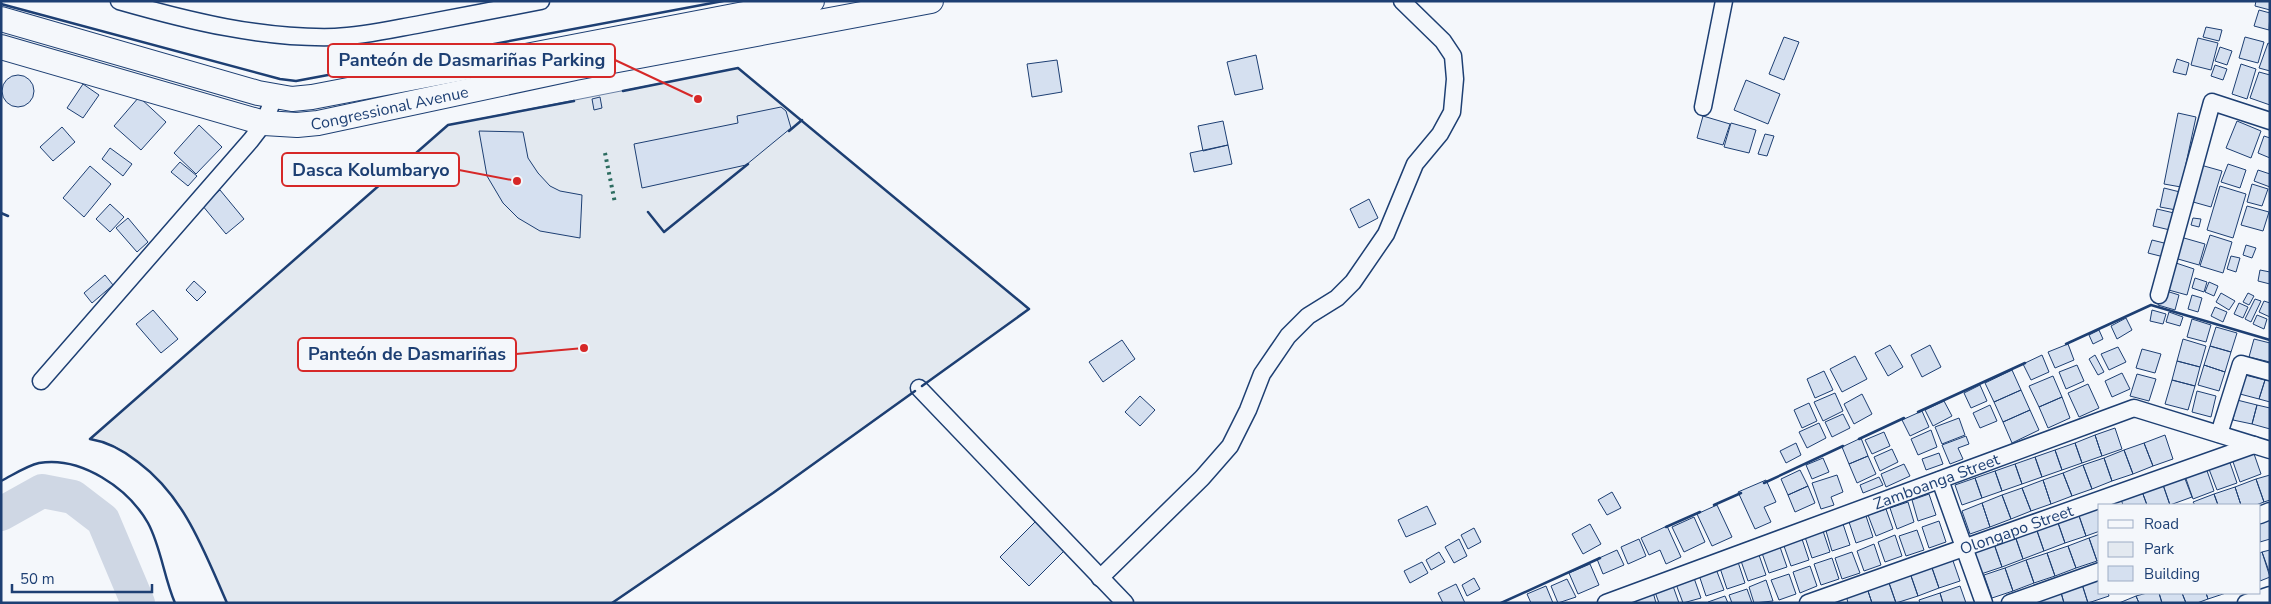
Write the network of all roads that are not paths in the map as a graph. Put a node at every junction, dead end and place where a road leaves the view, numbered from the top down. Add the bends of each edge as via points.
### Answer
1 (119, 1) edge
2 (541, 1) edge
3 (812, 1) edge
4 (930, 1) edge
5 (1402, 1) edge
6 (1724, 1) edge
7 (780, 4) edge
8 (1, 18) edge
9 (1, 47) edge
10 (274, 97) junction
11 (1703, 107) dead end
12 (2270, 121) edge
13 (264, 123) junction
14 (2159, 295) dead end
15 (2270, 372) edge
16 (41, 381) dead end
17 (919, 388) dead end
18 (2219, 434) junction
19 (2262, 447) edge
20 (1940, 480) junction
21 (1964, 548) junction
22 (2098, 572) edge
23 (1100, 578) junction
24 (2270, 594) edge
25 (1124, 603) edge
26 (1606, 603) edge
27 (1808, 603) edge
28 (1984, 603) edge
29 (2010, 603) edge
30 (2246, 603) edge

1 - 2 street via 242,30 336,37
3 - 7 main road, Congressional Avenue
4 - 13 main road, Congressional Avenue via 575,68 318,123
5 - 23 street via 1443,41 1453,56 1452,112 1440,134 1415,164 1386,234 1353,282 1337,298 1308,316 1288,336 1262,374 1230,446 1202,478
6 - 11 street
7 - 10 main road, Congressional Avenue via 312,97
8 - 10 main road, Congressional Avenue
9 - 13 main road, Congressional Avenue
10 - 13 street
12 - 14 street via 2212,102
13 - 16 street
15 - 18 street via 2241,364
17 - 23 street
18 - 19 street, Zamboanga Street
18 - 20 street, Zamboanga Street via 2134,408
19 - 21 street, Olongapo Street
20 - 21 street
20 - 26 street, Zamboanga Street
21 - 27 street, Olongapo Street
21 - 28 street
22 - 29 street
23 - 25 street
24 - 30 street

